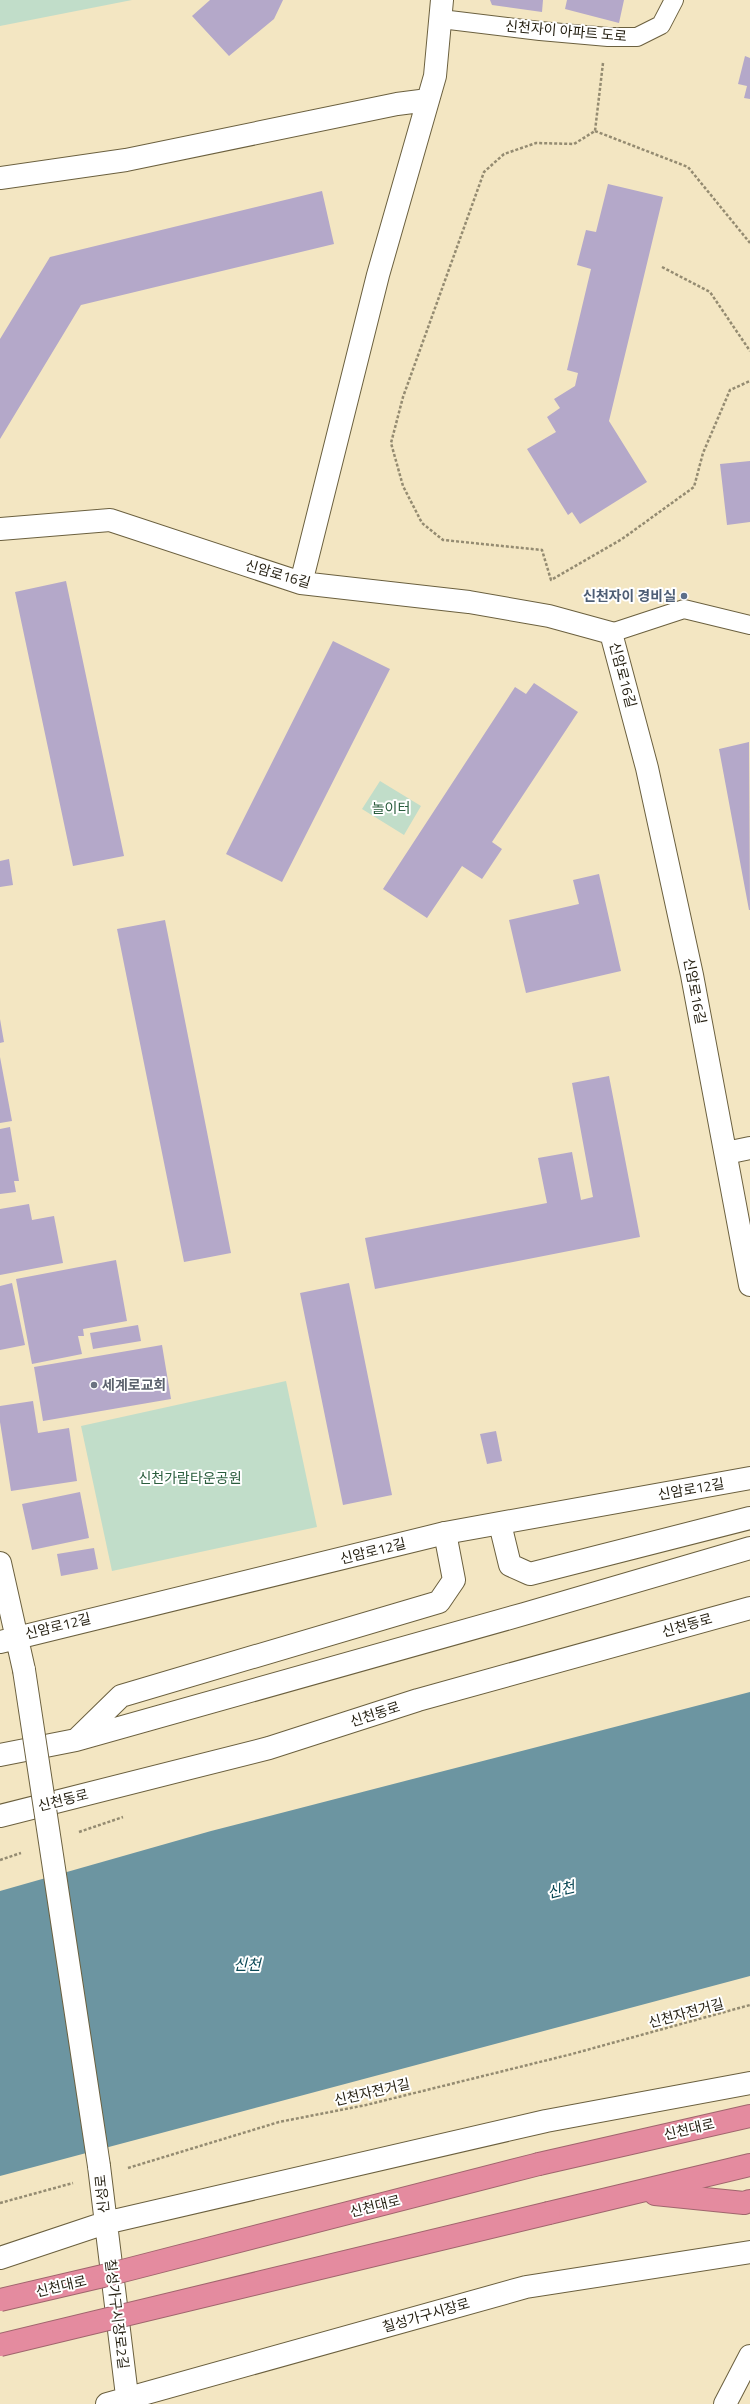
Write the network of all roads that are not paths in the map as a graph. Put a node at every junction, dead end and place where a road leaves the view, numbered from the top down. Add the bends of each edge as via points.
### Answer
1 (674, 0) edge
2 (441, 10) edge
3 (428, 100) junction
4 (0, 178) edge
5 (0, 529) edge
6 (301, 583) junction
7 (750, 626) edge
8 (612, 632) junction
9 (750, 1148) edge
10 (726, 1153) junction
11 (750, 1285) edge
12 (750, 1478) edge
13 (750, 1518) edge
14 (500, 1524) junction
15 (445, 1533) junction
16 (750, 1548) edge
17 (0, 1563) edge
18 (750, 1608) edge
19 (8, 1639) edge
20 (76, 1740) junction
21 (0, 1755) edge
22 (0, 1816) edge
23 (750, 2083) edge
24 (750, 2107) edge
25 (750, 2116) edge
26 (667, 2134) junction
27 (750, 2166) edge
28 (636, 2193) junction
29 (748, 2203) edge
30 (105, 2223) junction
31 (750, 2252) edge
32 (0, 2258) edge
33 (0, 2300) edge
34 (0, 2345) edge
35 (750, 2356) edge
36 (128, 2401) edge
37 (107, 2404) edge
38 (726, 2404) edge

1 - 2 lane, 신천자이 아파트 도로 via 661,25 637,37 540,32
2 - 3 street via 435,76
3 - 4 street via 397,104 126,160
3 - 6 street via 378,275
5 - 6 street, 신암로16길 via 110,520
6 - 8 street, 신암로16길 via 469,602 549,616
7 - 8 lane via 684,609
8 - 10 street, 신암로16길 via 649,776 692,975
9 - 10 street
10 - 11 street, 신암로16길
12 - 14 street, 신암로12길
13 - 14 street via 530,1574 510,1565
14 - 15 street, 신암로12길
15 - 19 street, 신암로12길
15 - 20 street via 454,1580 440,1602 121,1696
16 - 20 street
17 - 19 street
18 - 22 street, 신천동로 via 425,1698 269,1748
19 - 30 street, 신성로, bridge via 24,1670 99,2166
20 - 21 street
23 - 30 street via 546,2121
24 - 26 highway
25 - 26 highway, 신천대로
26 - 33 highway, 신천대로, bridge
27 - 28 highway
28 - 29 highway
28 - 34 highway, bridge
30 - 32 street
30 - 36 street, 칠성가구시장로2길
31 - 36 street, 칠성가구시장로 via 526,2287
35 - 38 street
36 - 37 street, 칠성가구시장로

